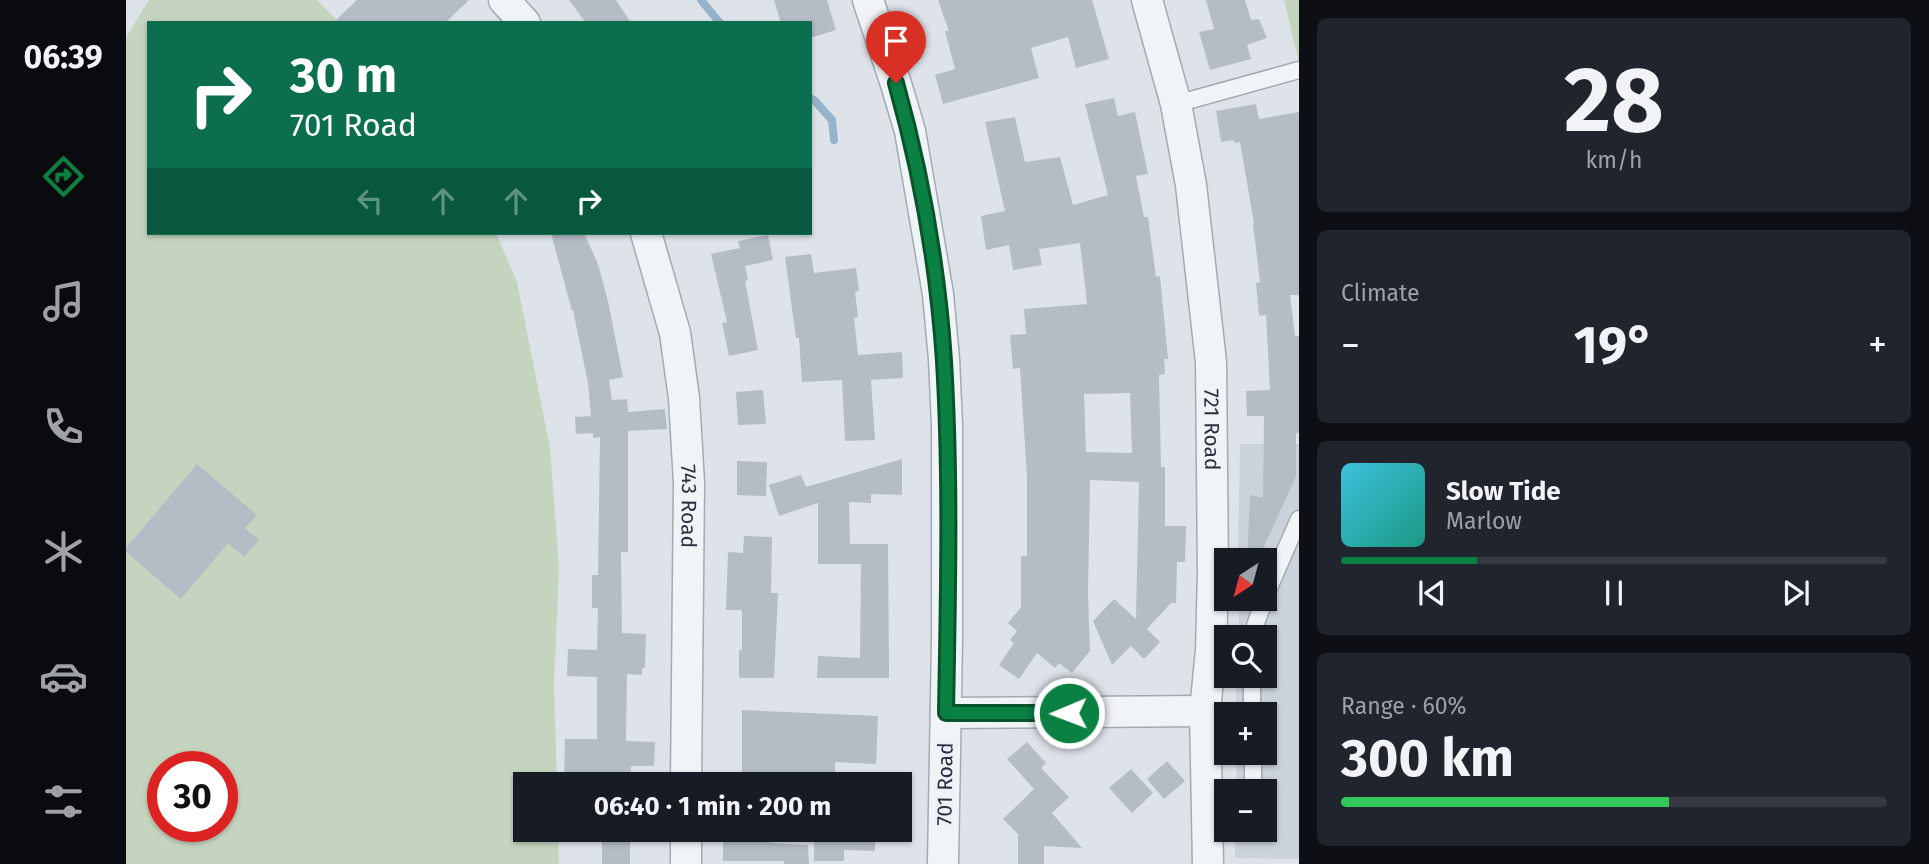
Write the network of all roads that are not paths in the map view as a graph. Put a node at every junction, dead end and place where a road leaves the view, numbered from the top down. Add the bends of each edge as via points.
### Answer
1 (505, 0) edge
2 (868, 0) edge
3 (1147, 0) edge
4 (523, 21) edge
5 (1299, 70) edge
6 (1176, 104) junction
7 (647, 235) edge
8 (1299, 519) edge
9 (1278, 568) edge
10 (1217, 625) edge
11 (1214, 670) edge
12 (1205, 711) junction
13 (946, 713) junction
14 (686, 772) edge
15 (1214, 785) edge
16 (1214, 828) edge
17 (686, 842) edge
18 (686, 864) edge
19 (943, 864) edge
20 (1208, 864) edge

1 - 4 street
2 - 13 street, 701 Road via 910,131 938,294 947,425
3 - 6 street, 721 Road
5 - 6 lane
6 - 10 street, 721 Road via 1191,185 1211,362
7 - 14 street, 743 Road via 675,333 684,398 689,483
8 - 9 lane
11 - 12 street, 721 Road
12 - 13 street
12 - 15 street, 721 Road
13 - 19 street, 701 Road
16 - 20 street, 721 Road
17 - 18 street

